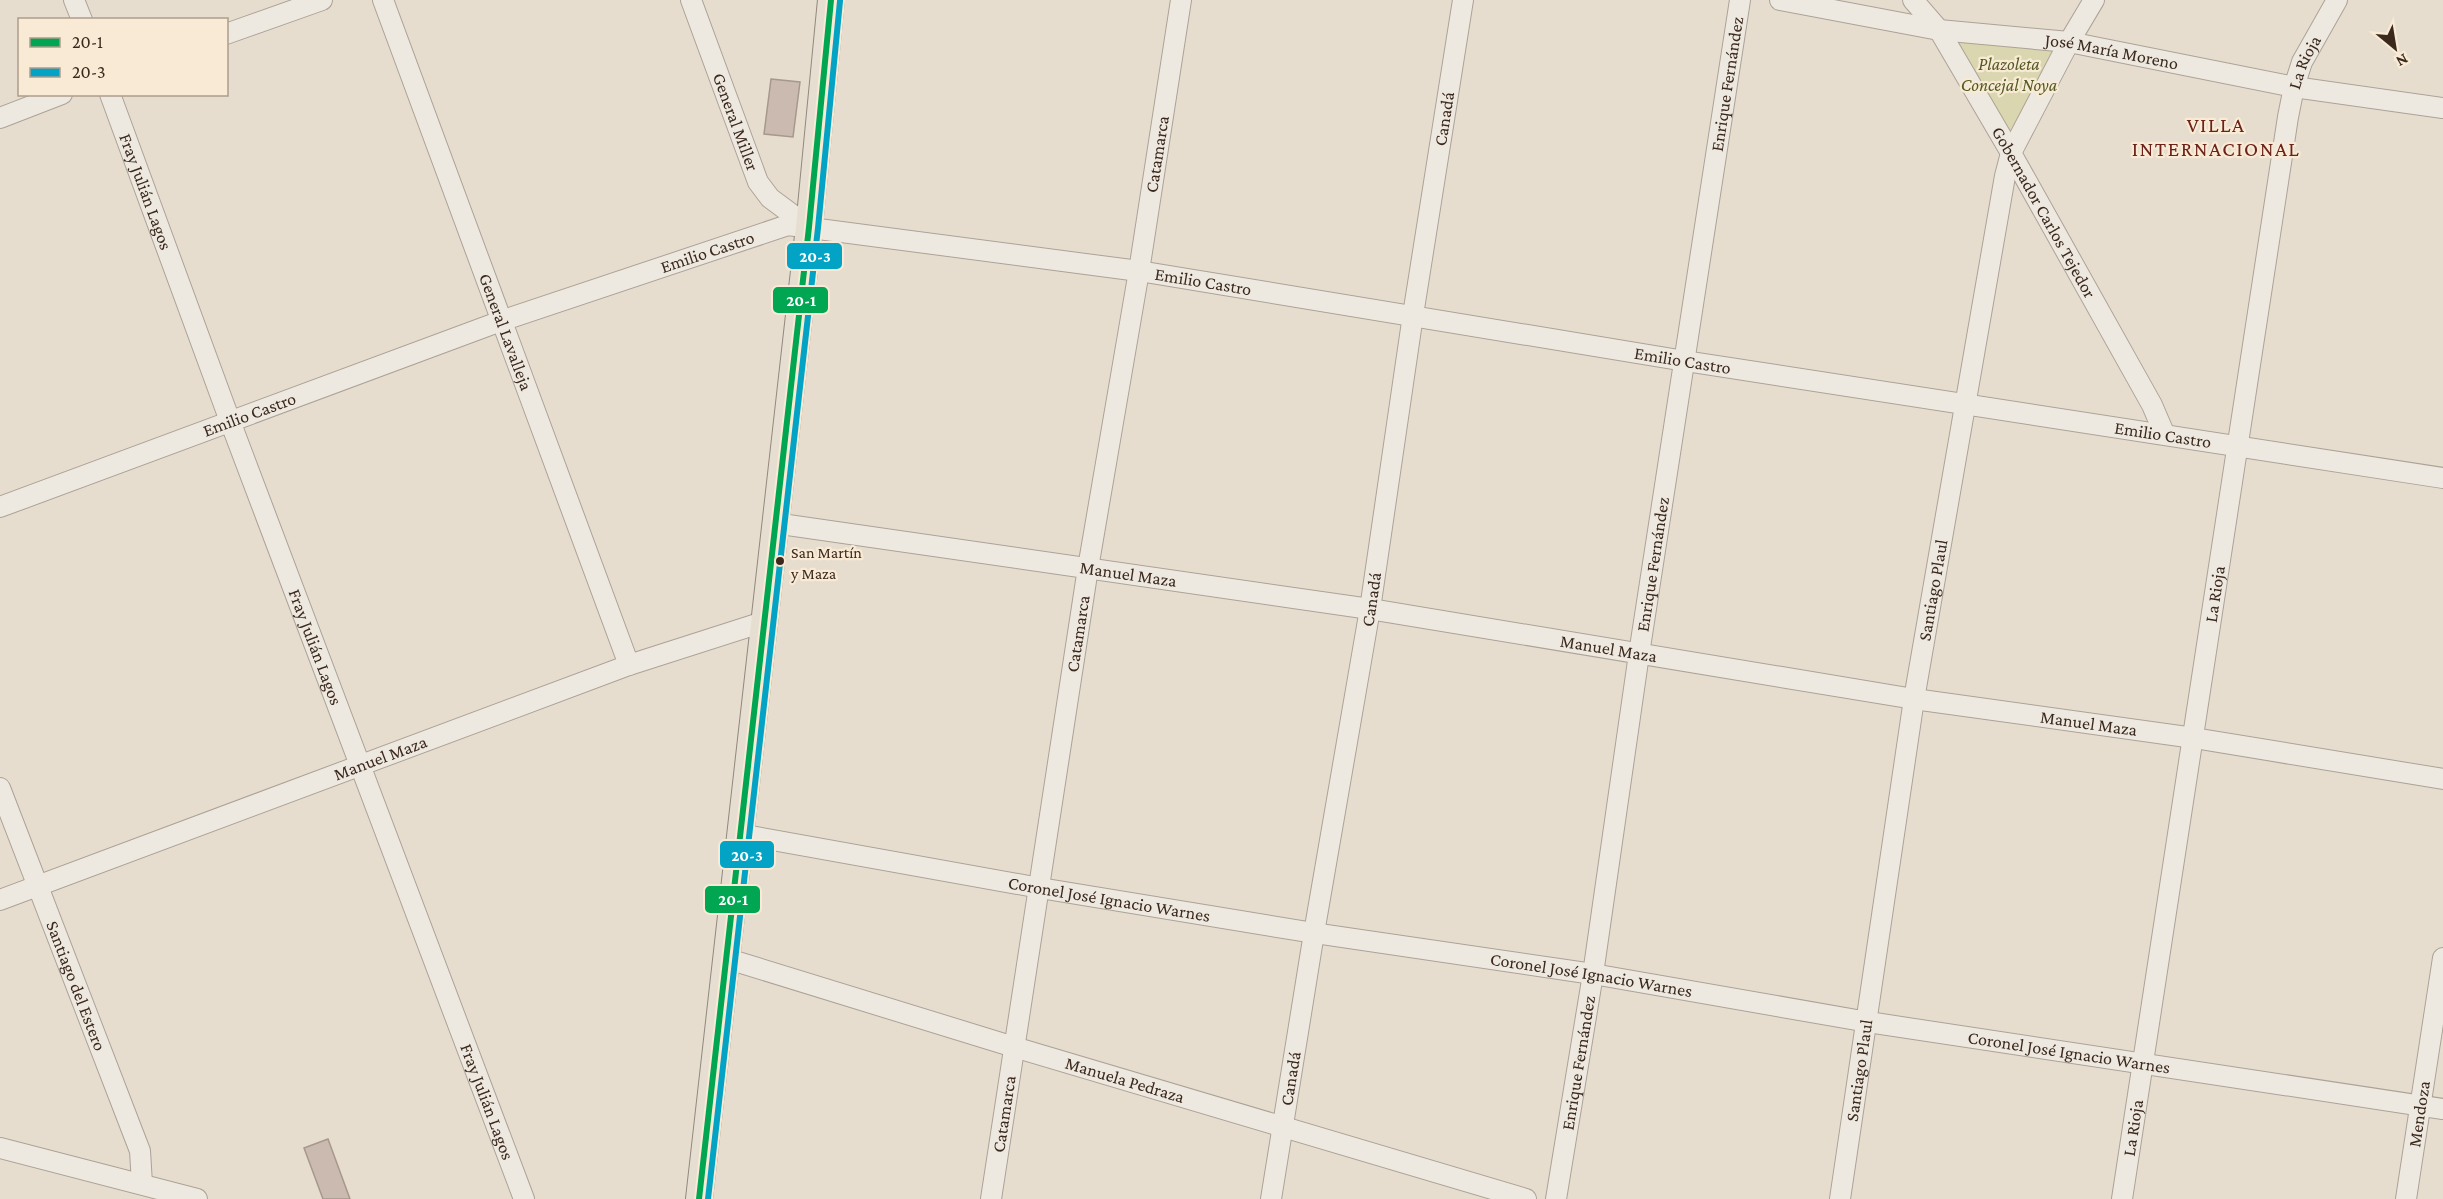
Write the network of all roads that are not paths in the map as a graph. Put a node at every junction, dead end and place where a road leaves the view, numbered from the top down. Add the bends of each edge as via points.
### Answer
1 (74, 0) edge
2 (322, 0) edge
3 (382, 0) edge
4 (691, 0) edge
5 (831, 0) edge
6 (1181, 0) edge
7 (1463, 0) edge
8 (1740, 0) edge
9 (1780, 0) edge
10 (1912, 0) edge
11 (2094, 0) edge
12 (2337, 0) edge
13 (81, 18) edge
14 (1939, 30) junction
15 (228, 33) edge
16 (2069, 42) junction
17 (2294, 87) junction
18 (57, 96) edge
19 (111, 96) edge
20 (2443, 108) edge
21 (0, 118) edge
22 (2011, 153) junction
23 (809, 226) junction
24 (1139, 271) junction
25 (1413, 315) junction
26 (501, 321) junction
27 (1685, 361) junction
28 (1966, 404) junction
29 (230, 421) junction
30 (2164, 433) junction
31 (2238, 446) junction
32 (2443, 478) edge
33 (0, 507) edge
34 (774, 523) junction
35 (1088, 568) junction
36 (1370, 609) junction
37 (763, 622) junction
38 (1639, 654) junction
39 (629, 665) junction
40 (1914, 699) junction
41 (2194, 738) junction
42 (361, 764) junction
43 (2443, 779) edge
44 (0, 788) edge
45 (739, 834) junction
46 (37, 886) junction
47 (1040, 888) junction
48 (0, 900) edge
49 (1314, 933) junction
50 (725, 958) junction
51 (2443, 958) edge
52 (1593, 974) junction
53 (1868, 1022) junction
54 (1014, 1047) junction
55 (2144, 1064) junction
56 (2421, 1106) junction
57 (2443, 1109) edge
58 (1282, 1126) junction
59 (0, 1148) edge
60 (142, 1184) junction
61 (197, 1199) edge
62 (524, 1199) edge
63 (699, 1199) edge
64 (991, 1199) edge
65 (1271, 1199) edge
66 (1526, 1199) edge
67 (1556, 1199) edge
68 (1840, 1199) edge
69 (2122, 1199) edge
70 (2406, 1199) edge

1 - 13 street
2 - 15 street
3 - 26 street, General Lavalleja
4 - 23 street, General Miller via 758,182 770,198
5 - 23 main road
6 - 24 street, Catamarca
7 - 25 street, Canadá
8 - 27 street, Enrique Fernández
9 - 14 street, José María Moreno
10 - 14 street, Gobernador Carlos Tejedor
11 - 16 street, Santiago Plaul
12 - 17 street, La Rioja via 2302,62
14 - 16 street, José María Moreno
14 - 22 street, Gobernador Carlos Tejedor
16 - 17 street, José María Moreno
16 - 22 street, Santiago Plaul
17 - 20 street, José María Moreno
17 - 31 street, La Rioja
18 - 21 street
19 - 29 street, Fray Julián Lagos
22 - 28 street, Santiago Plaul
22 - 30 street, Gobernador Carlos Tejedor
23 - 24 street, Emilio Castro
23 - 26 street, Emilio Castro via 788,225
23 - 34 main road
24 - 25 street, Emilio Castro
24 - 35 street, Catamarca
25 - 27 street, Emilio Castro
25 - 36 street, Canadá
26 - 29 street, Emilio Castro
26 - 39 street, General Lavalleja
27 - 28 street, Emilio Castro
27 - 38 street, Enrique Fernández
28 - 30 street, Emilio Castro
28 - 40 street, Santiago Plaul
29 - 33 street, Emilio Castro
29 - 42 street, Fray Julián Lagos
30 - 31 street, Emilio Castro
31 - 32 street, Emilio Castro
31 - 41 street, La Rioja
34 - 35 street, Manuel Maza
34 - 37 main road
35 - 36 street, Manuel Maza
35 - 47 street, Catamarca
36 - 38 street, Manuel Maza
36 - 49 street, Canadá
37 - 39 street, Manuel Maza
37 - 45 main road
38 - 40 street, Manuel Maza
38 - 52 street, Enrique Fernández
39 - 42 street, Manuel Maza
40 - 41 street, Manuel Maza
40 - 53 street, Santiago Plaul
41 - 43 street, Manuel Maza
41 - 55 street, La Rioja
42 - 46 street, Manuel Maza
42 - 62 street, Fray Julián Lagos
44 - 46 street, Santiago del Estero
45 - 47 street, Coronel José Ignacio Warnes
45 - 50 main road
46 - 48 street, Manuel Maza
46 - 60 street, Santiago del Estero via 140,1151
47 - 49 street, Coronel José Ignacio Warnes
47 - 54 street, Catamarca
49 - 52 street, Coronel José Ignacio Warnes
49 - 58 street, Canadá
50 - 54 street, Manuela Pedraza
50 - 63 main road
51 - 56 street, Mendoza
52 - 53 street, Coronel José Ignacio Warnes
52 - 67 street, Enrique Fernández
53 - 55 street, Coronel José Ignacio Warnes
53 - 68 street, Santiago Plaul
54 - 58 street, Manuela Pedraza
54 - 64 street, Catamarca
55 - 56 street, Coronel José Ignacio Warnes
55 - 69 street, La Rioja
56 - 57 street, Coronel José Ignacio Warnes
56 - 70 street, Mendoza
58 - 65 street, Canadá
58 - 66 street, Manuela Pedraza
59 - 60 street
60 - 61 street

